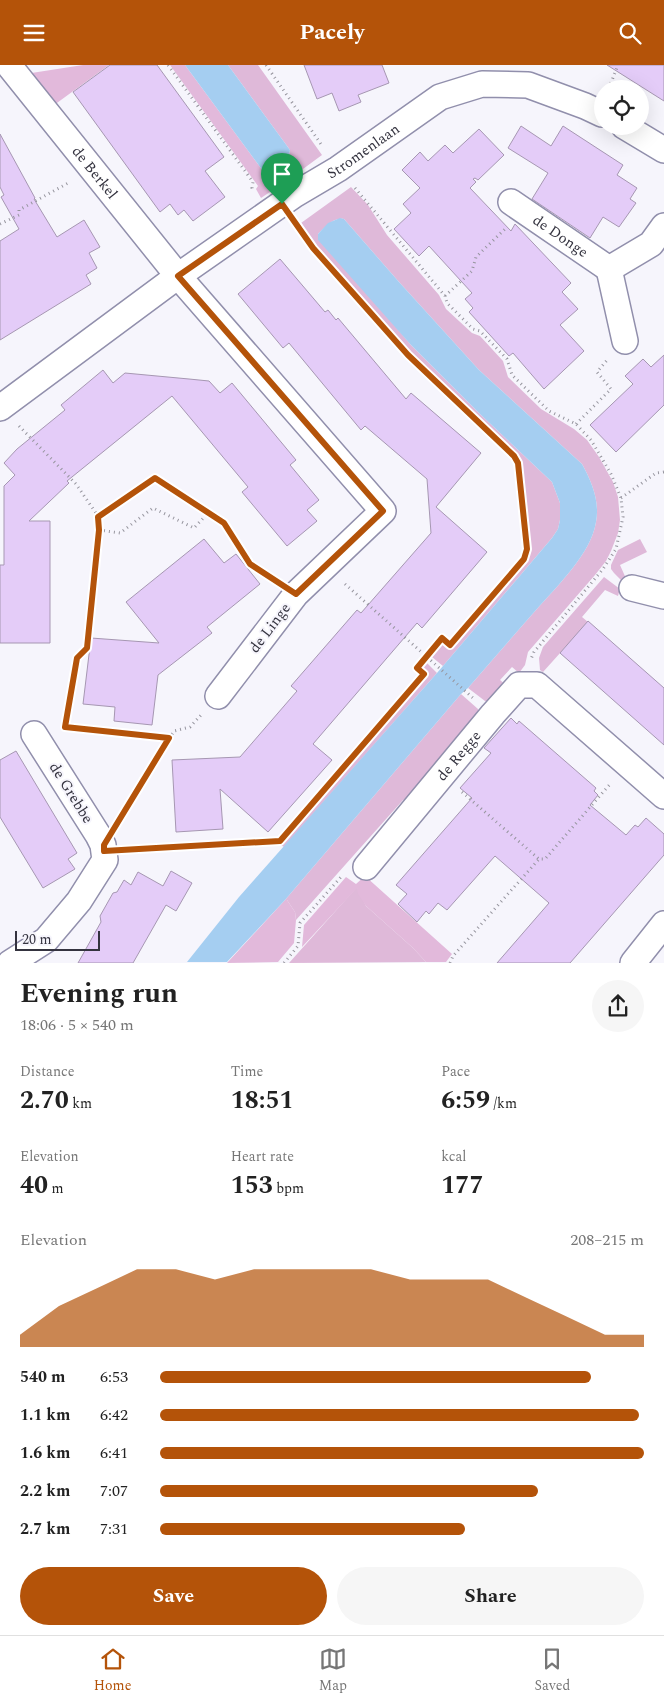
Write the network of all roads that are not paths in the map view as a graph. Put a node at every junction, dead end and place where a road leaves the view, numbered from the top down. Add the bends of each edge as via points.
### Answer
1 (11, 68) dead end
2 (594, 110) edge
3 (639, 135) edge
4 (664, 150) edge
5 (517, 207) road end
6 (664, 226) edge
7 (609, 269) junction
8 (178, 276) junction
9 (625, 341) road end
10 (0, 408) edge
11 (632, 588) dead end
12 (664, 596) edge
13 (218, 696) road end
14 (34, 734) road end
15 (664, 796) edge
16 (366, 867) road end
17 (664, 924) edge
18 (10, 963) edge
19 (633, 963) edge

1 - 8 street, de Berkel
2 - 8 street, Stromenlaan via 528,85 482,84 440,97
3 - 4 street
5 - 7 street, de Donge
6 - 7 street via 651,244
7 - 9 street
8 - 10 street, Stromenlaan
8 - 13 street, de Linge via 383,511 296,594
11 - 12 street
14 - 18 street, de Grebbe via 104,848 105,860 74,908 46,940
15 - 16 street, de Regge via 537,685 519,685
17 - 19 street

